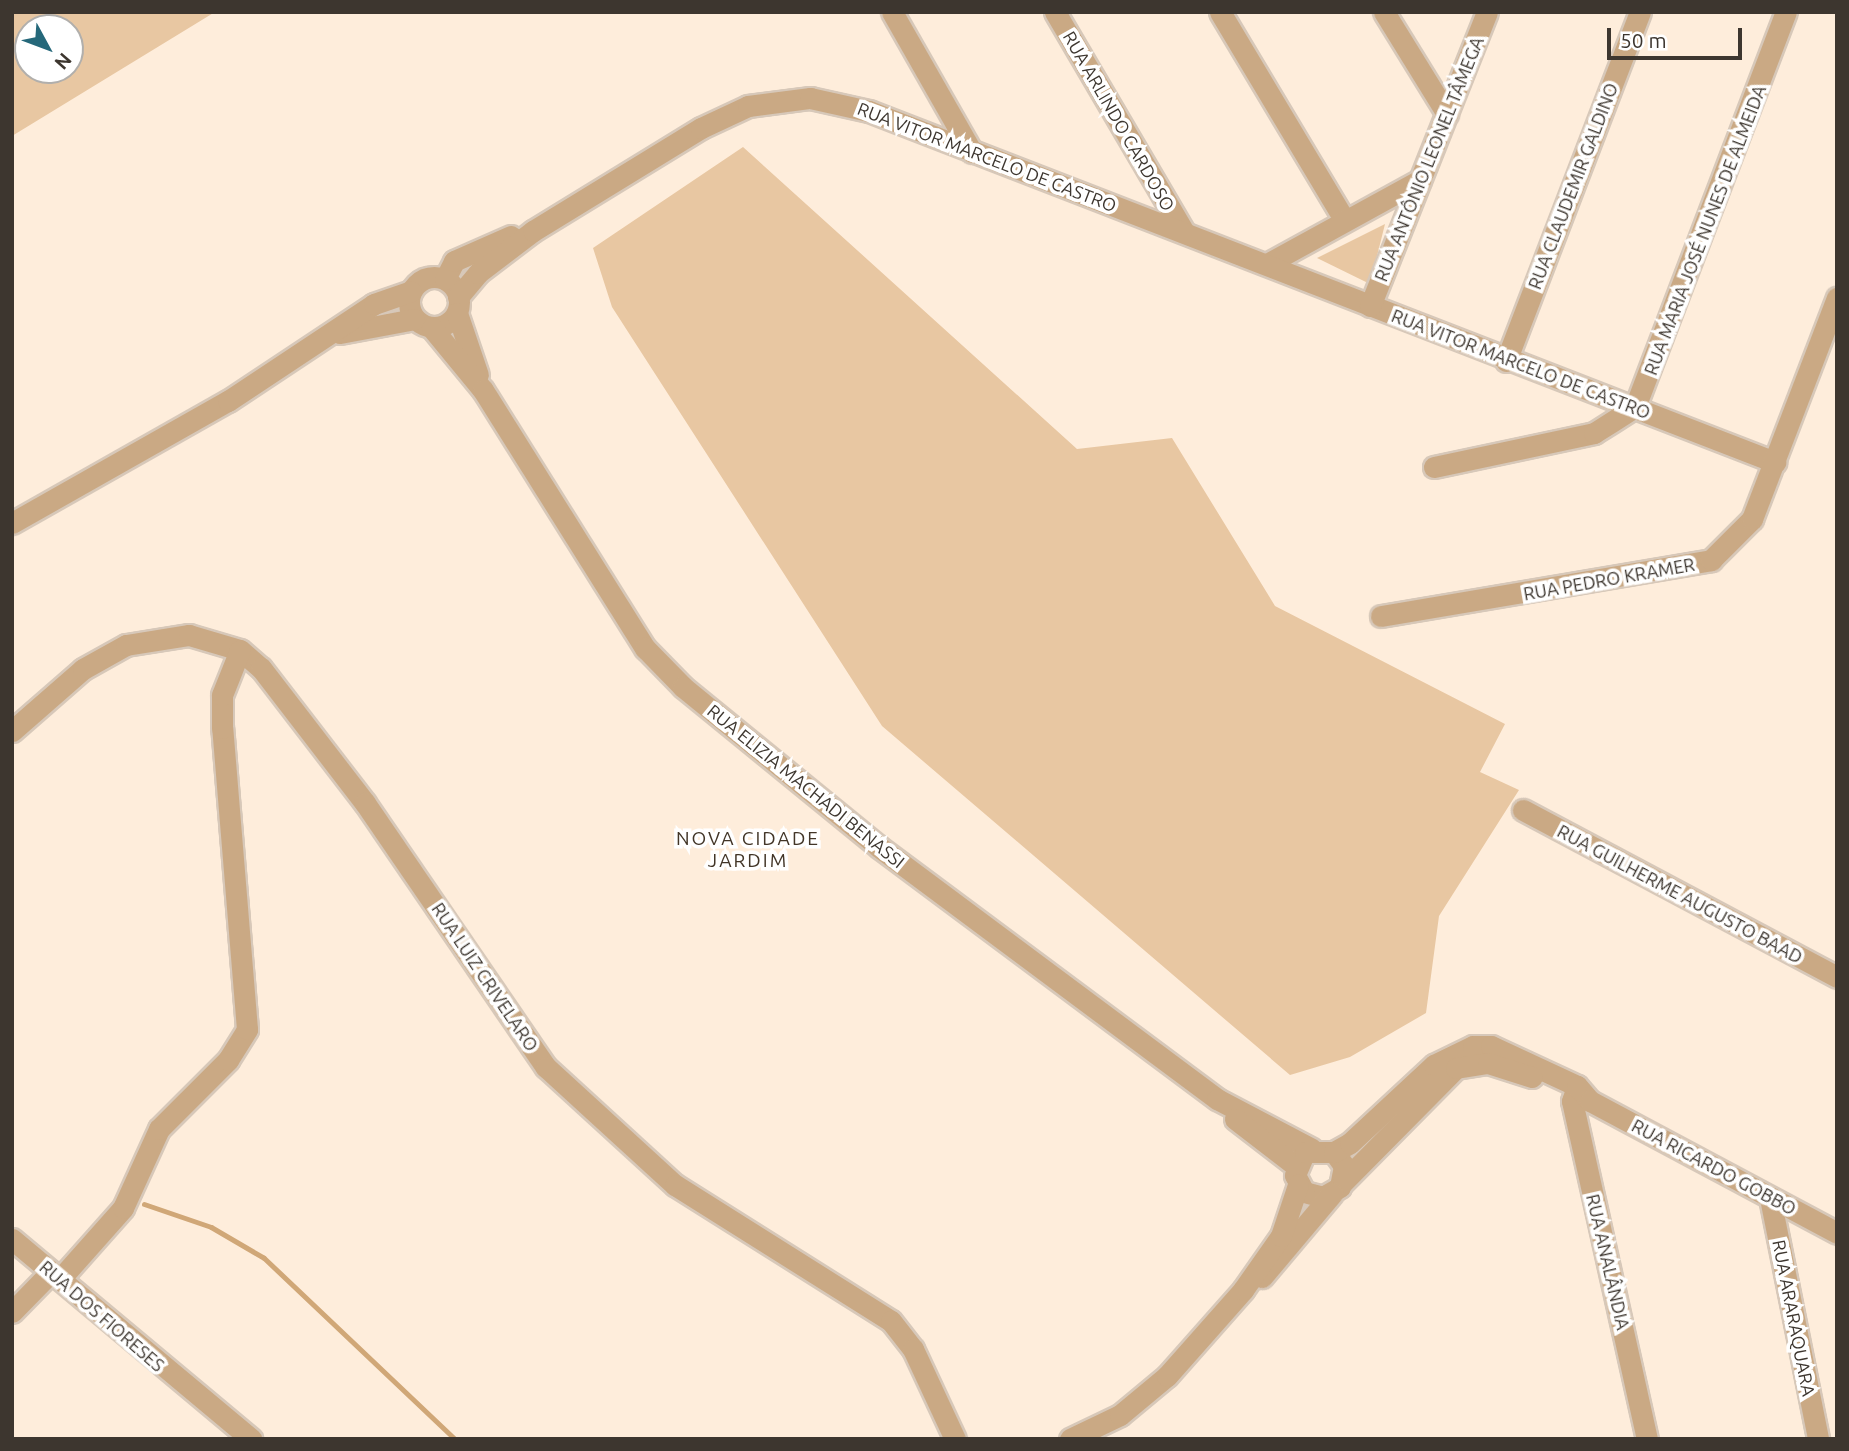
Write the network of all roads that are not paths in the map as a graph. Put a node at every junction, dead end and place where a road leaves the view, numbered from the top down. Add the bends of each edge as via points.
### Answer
1 (892, 12) edge
2 (1055, 12) edge
3 (1220, 12) edge
4 (1384, 12) edge
5 (1487, 12) edge
6 (1640, 12) edge
7 (1786, 12) edge
8 (1447, 114) junction
9 (972, 152) junction
10 (1420, 180) junction
11 (1344, 219) junction
12 (1183, 230) junction
13 (533, 231) junction
14 (1269, 263) junction
15 (445, 279) junction
16 (411, 291) junction
17 (1837, 298) edge
18 (458, 305) junction
19 (1370, 306) junction
20 (423, 323) junction
21 (331, 335) junction
22 (1506, 360) junction
23 (483, 390) junction
24 (1635, 407) junction
25 (1775, 462) junction
26 (1434, 467) dead end
27 (12, 523) edge
28 (1381, 616) dead end
29 (240, 650) junction
30 (12, 730) edge
31 (1523, 810) dead end
32 (1837, 977) edge
33 (1454, 1061) junction
34 (1580, 1096) junction
35 (1217, 1100) junction
36 (1312, 1149) junction
37 (1334, 1152) junction
38 (1297, 1175) junction
39 (1337, 1188) junction
40 (1770, 1198) junction
41 (1837, 1233) edge
42 (12, 1239) edge
43 (56, 1276) junction
44 (1243, 1290) junction
45 (12, 1312) edge
46 (251, 1439) edge
47 (955, 1439) edge
48 (1070, 1439) edge
49 (1647, 1439) edge
50 (1818, 1439) edge

1 - 9 street
2 - 12 street, RUA ARLINDO CARDOSO
3 - 11 street
4 - 8 street
5 - 8 street, RUA ANTÔNIO LEONEL TÂMEGA
6 - 22 street, RUA CLAUDEMIR GALDINO
7 - 24 street, RUA MARIA JOSÉ NUNES DE ALMEIDA
8 - 10 street, RUA ANTÔNIO LEONEL TÂMEGA
9 - 12 street, RUA VITOR MARCELO DE CASTRO
9 - 13 street, RUA VITOR MARCELO DE CASTRO via 869,111 810,98 748,106 701,128
10 - 11 street
10 - 19 street, RUA ANTÔNIO LEONEL TÂMEGA
11 - 14 street
12 - 14 street, RUA VITOR MARCELO DE CASTRO
13 - 15 street via 454,261
13 - 18 street via 478,273
14 - 19 street, RUA VITOR MARCELO DE CASTRO
15 - 16 street via 425,278
15 - 18 street, RUA ELIZIA MACHADI BENASSI
16 - 20 street
16 - 21 street via 374,304
17 - 25 street, RUA PEDRO KRAMER
18 - 20 street
18 - 23 street, RUA ELIZIA MACHADI BENASSI
19 - 22 street, RUA VITOR MARCELO DE CASTRO
20 - 21 street
20 - 23 street, RUA ELIZIA MACHADI BENASSI
21 - 27 street
22 - 24 street, RUA VITOR MARCELO DE CASTRO
23 - 35 street, RUA ELIZIA MACHADI BENASSI via 638,638 669,674 879,847
24 - 25 street, RUA VITOR MARCELO DE CASTRO
24 - 26 street via 1594,433
25 - 28 street, RUA PEDRO KRAMER via 1752,519 1711,560
29 - 30 street via 189,635 126,645 83,669
29 - 43 street via 222,695 222,728 247,1029 234,1054 159,1129 123,1208
29 - 47 street, RUA LUIZ CRIVELARO via 261,668 416,874 546,1067 675,1185 891,1321 913,1349
31 - 32 street, RUA GUILHERME AUGUSTO BAAD
33 - 34 street, RUA RICARDO GOBBO via 1491,1046
33 - 37 street via 1366,1134
33 - 39 street
34 - 40 street, RUA RICARDO GOBBO
34 - 49 street, RUA ANALÂNDIA
35 - 36 street, RUA ELIZIA MACHADI BENASSI
35 - 38 street, RUA ELIZIA MACHADI BENASSI
36 - 37 street
36 - 38 street
37 - 39 street via 1344,1166
38 - 39 street via 1313,1196
38 - 44 street via 1291,1217
39 - 44 street via 1270,1271
40 - 41 street, RUA RICARDO GOBBO
40 - 50 street, RUA ARARAQUARA
42 - 43 street, RUA DOS FIORESES
43 - 45 street
43 - 46 street, RUA DOS FIORESES via 191,1394
44 - 48 street via 1145,1397

